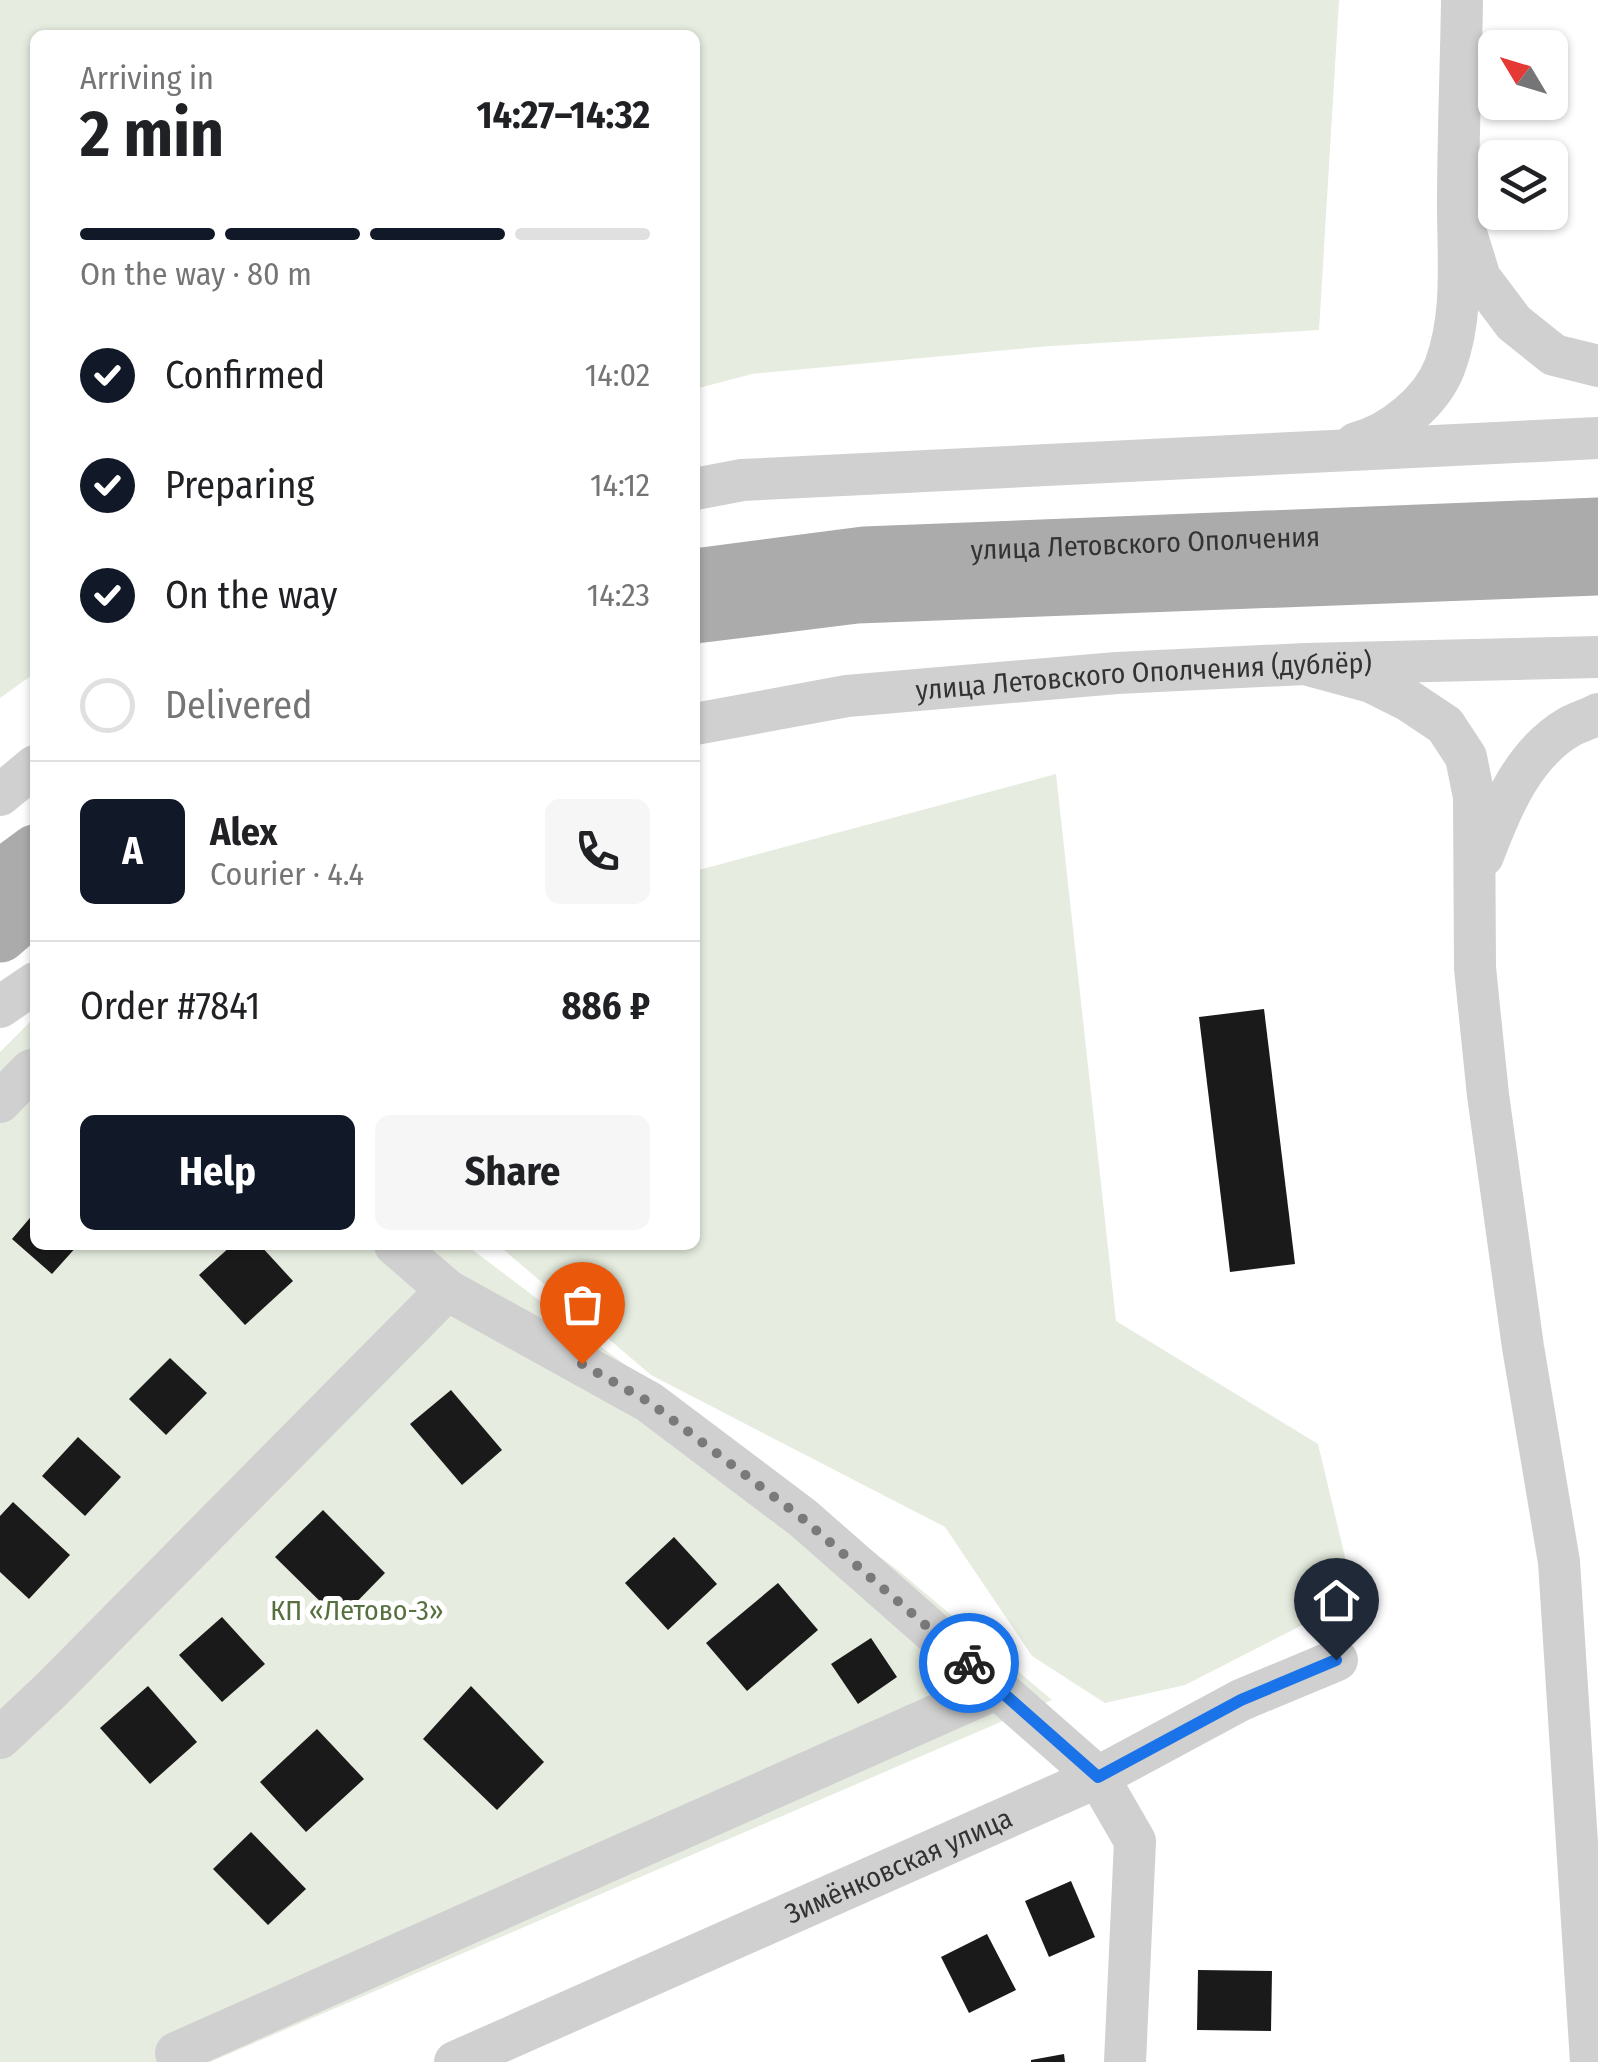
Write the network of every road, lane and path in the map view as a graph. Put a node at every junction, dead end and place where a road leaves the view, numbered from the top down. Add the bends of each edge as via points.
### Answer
1 (1462, 0) edge
2 (1458, 207) junction
3 (1598, 366) edge
4 (1598, 438) edge
5 (1319, 451) junction
6 (700, 487) edge
7 (1598, 525) edge
8 (1598, 568) edge
9 (700, 575) edge
10 (700, 615) edge
11 (1598, 657) edge
12 (1305, 664) junction
13 (1598, 714) edge
14 (700, 723) edge
15 (30, 770) edge
16 (0, 796) edge
17 (30, 856) edge
18 (1476, 877) junction
19 (0, 878) edge
20 (30, 909) edge
21 (0, 936) edge
22 (30, 986) edge
23 (0, 1007) edge
24 (30, 1071) edge
25 (0, 1102) edge
26 (401, 1250) edge
27 (447, 1290) junction
28 (1336, 1660) dead end
29 (998, 1688) junction
30 (0, 1738) edge
31 (1098, 1777) junction
32 (176, 2053) dead end
33 (455, 2062) edge
34 (1125, 2062) edge
35 (1591, 2062) edge

1 - 2 street
2 - 3 street via 1480,278 1514,323 1554,355
2 - 5 street via 1459,285 1444,370 1398,423
4 - 5 street
5 - 6 street
7 - 9 main road, улица Летовского Ополчения via 864,554
8 - 10 main road, улица Летовского Ополчения via 857,596
11 - 12 street, улица Летовского Ополчения (дублёр)
12 - 14 street, улица Летовского Ополчения (дублёр) via 1117,672 848,696
12 - 18 street via 1371,682 1444,725 1466,757
13 - 18 street via 1568,728 1531,760 1502,805
15 - 16 street
17 - 19 main road
18 - 35 street via 1475,968 1488,1095 1559,1562
20 - 21 main road
22 - 23 street
24 - 25 street
26 - 27 street
27 - 29 street via 649,1402 802,1518
27 - 30 street
28 - 31 street, Зимёнковская улица via 1241,1700
29 - 31 street
29 - 32 street
31 - 33 street, Зимёнковская улица
31 - 34 street via 1135,1841

